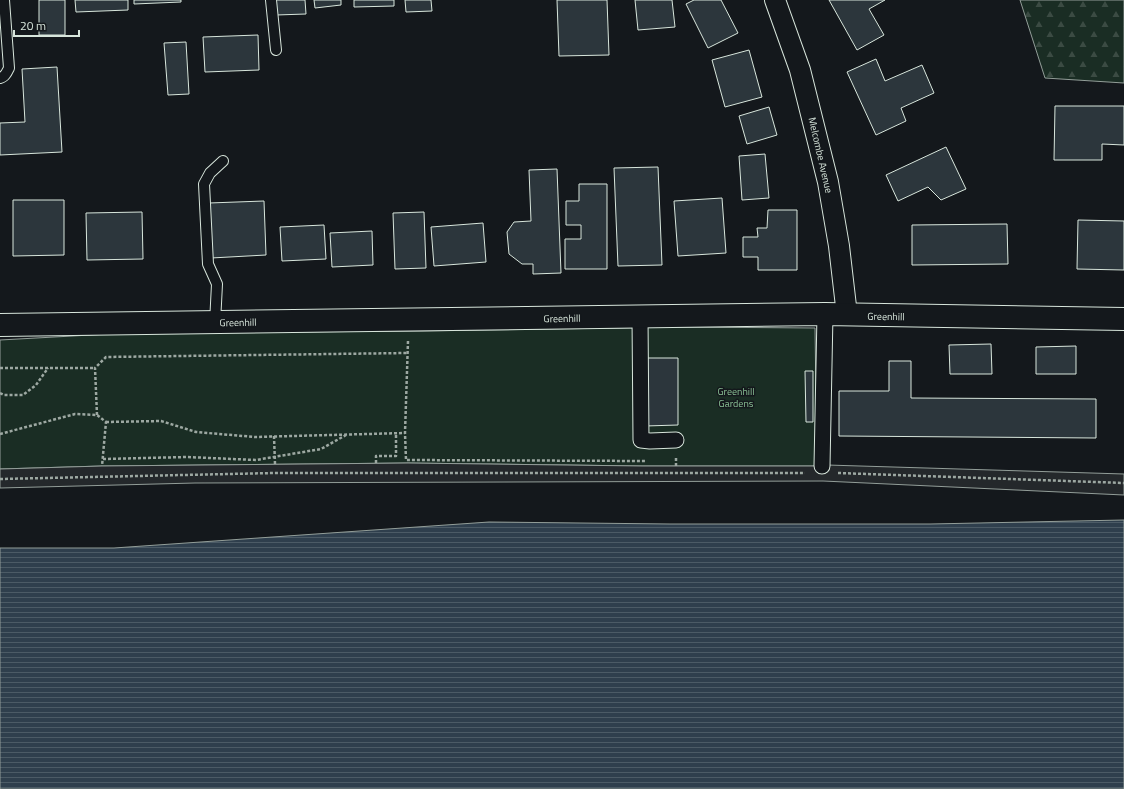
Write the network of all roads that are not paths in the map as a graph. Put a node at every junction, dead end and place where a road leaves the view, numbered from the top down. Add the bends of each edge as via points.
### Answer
1 (4, 0) edge
2 (271, 0) edge
3 (775, 0) edge
4 (276, 50) dead end
5 (0, 78) edge
6 (224, 161) dead end
7 (824, 314) junction
8 (847, 315) junction
9 (640, 317) junction
10 (1124, 319) edge
11 (215, 323) junction
12 (0, 325) edge
13 (676, 440) dead end
14 (822, 471) road end

1 - 5 lane via 9,68
2 - 4 lane
3 - 8 street, Melcombe Avenue via 800,70 828,182
6 - 11 lane via 210,173 204,184 208,264 216,284
7 - 8 main road, Greenhill
7 - 9 main road, Greenhill
7 - 14 street
8 - 10 main road, Greenhill
9 - 11 main road, Greenhill
9 - 13 street via 641,440
11 - 12 main road, Greenhill

